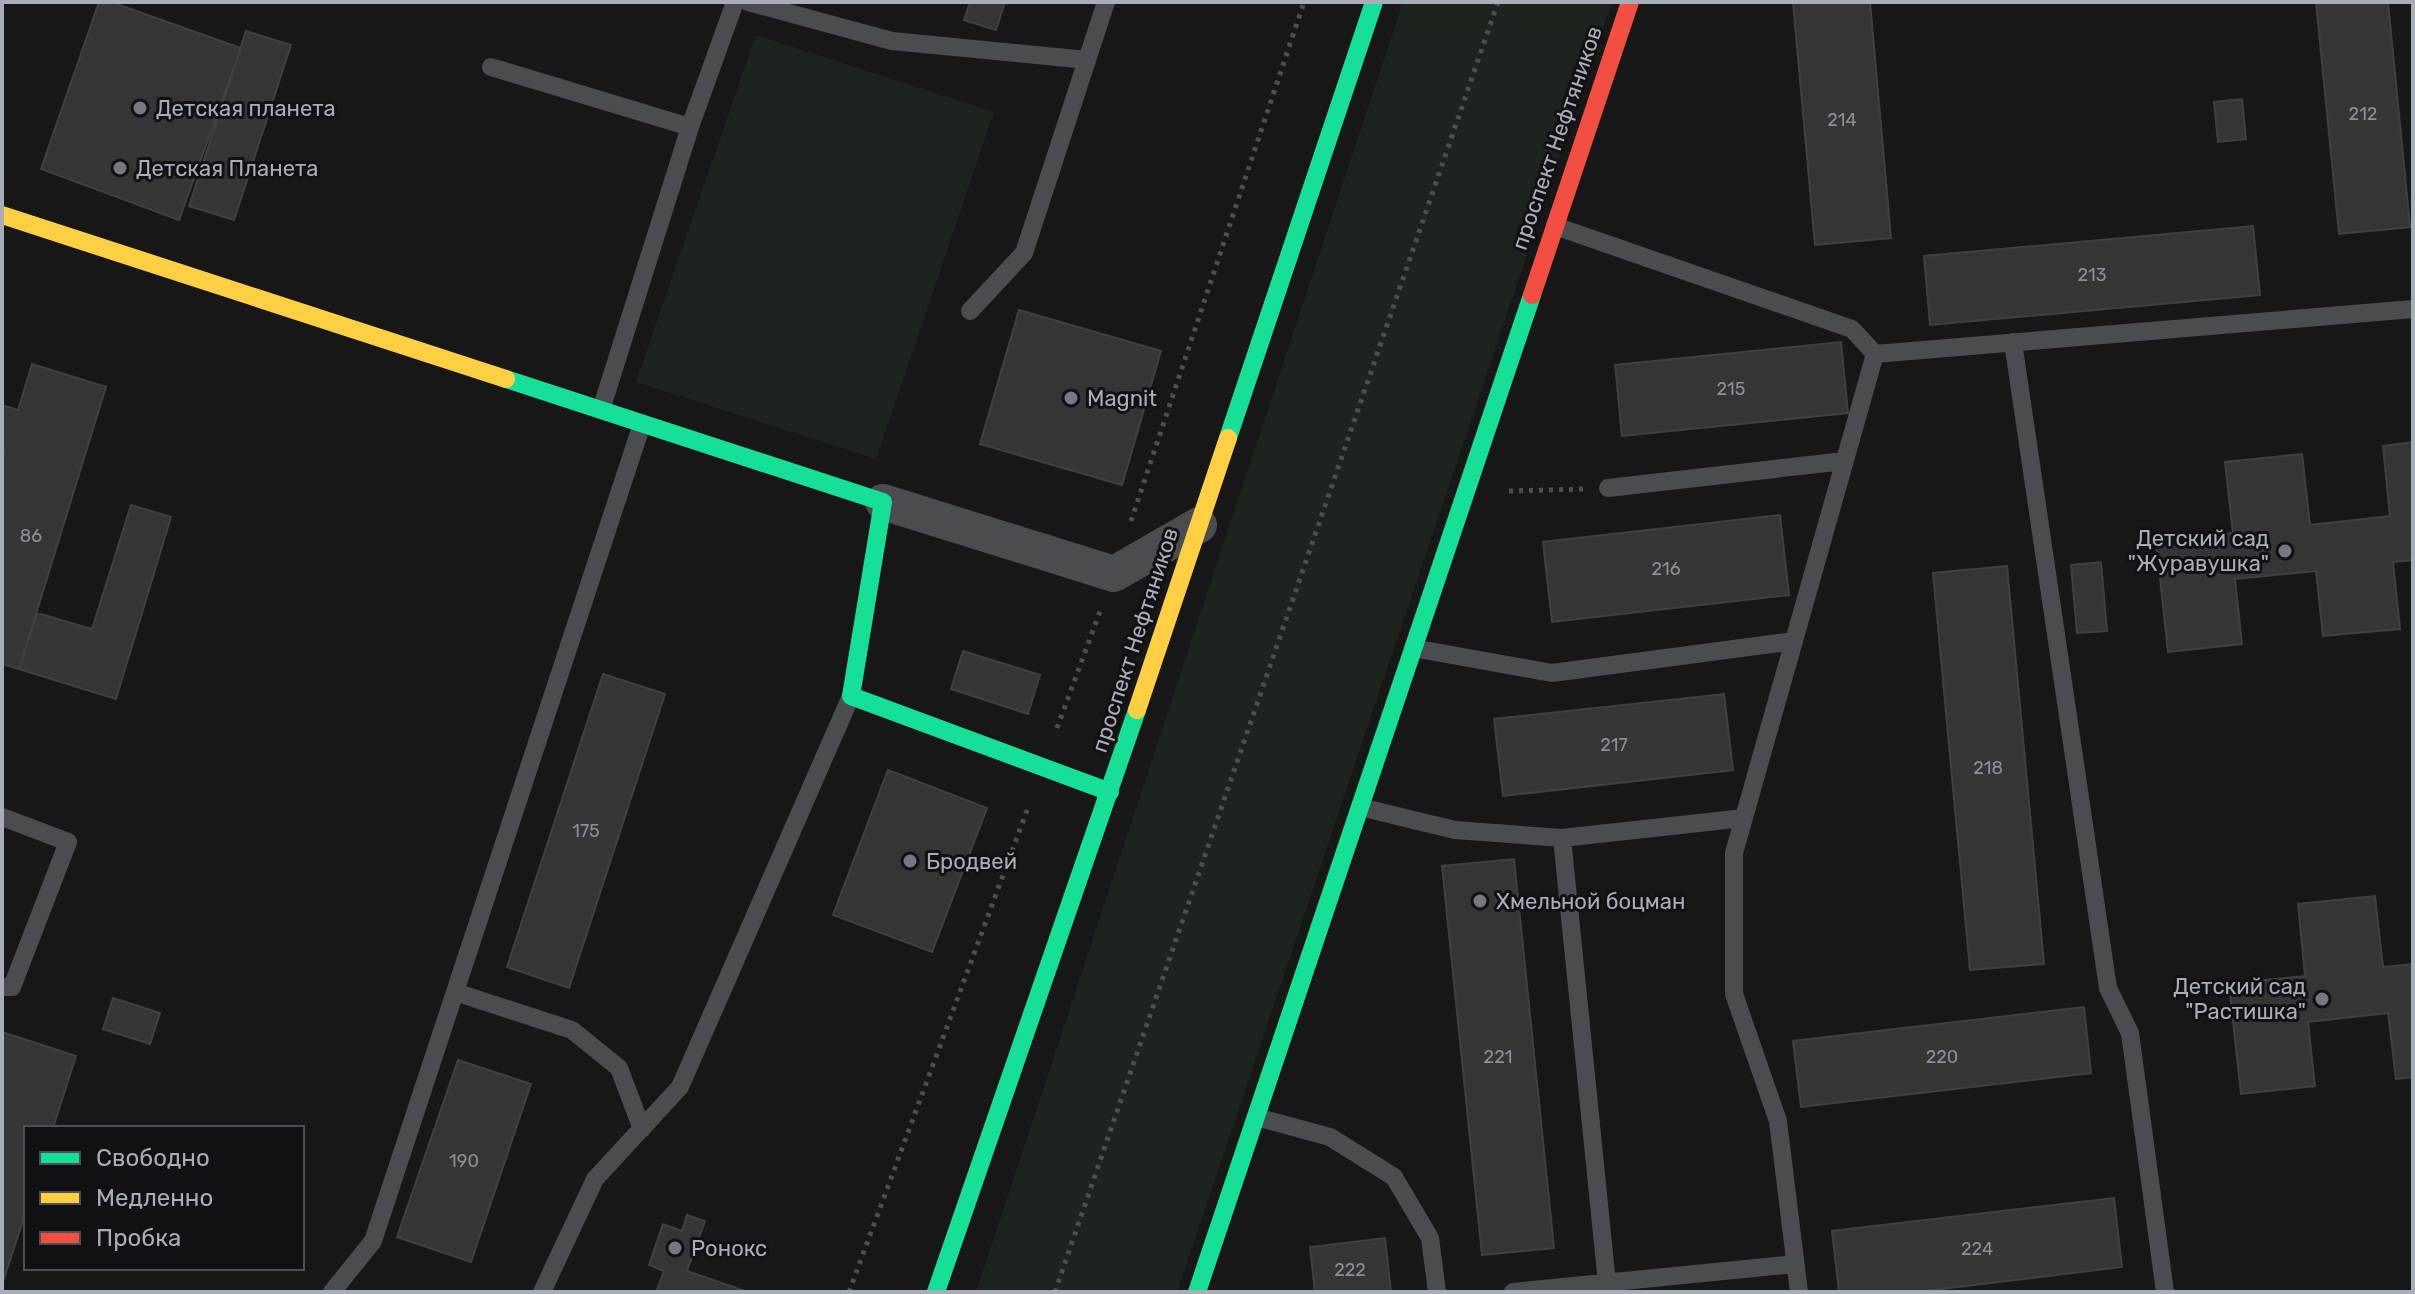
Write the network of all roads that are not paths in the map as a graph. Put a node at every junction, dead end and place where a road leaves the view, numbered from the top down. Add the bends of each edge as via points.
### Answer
1 (735, 2) edge
2 (748, 2) edge
3 (1106, 2) edge
4 (1374, 2) edge
5 (1630, 2) edge
6 (1087, 60) junction
7 (491, 67) dead end
8 (690, 127) junction
9 (2, 215) edge
10 (1553, 226) junction
11 (2413, 309) edge
12 (970, 311) dead end
13 (2013, 342) junction
14 (1875, 354) junction
15 (601, 410) junction
16 (642, 424) junction
17 (1844, 461) junction
18 (1608, 488) road end
19 (883, 502) junction
20 (1199, 525) junction
21 (1794, 641) junction
22 (1412, 648) junction
23 (851, 696) junction
24 (1110, 792) junction
25 (1359, 807) junction
26 (2, 817) edge
27 (1744, 818) junction
28 (1562, 838) junction
29 (2, 987) edge
30 (455, 992) junction
31 (1255, 1116) junction
32 (642, 1129) junction
33 (1795, 1264) junction
34 (1607, 1283) junction
35 (332, 1292) edge
36 (542, 1292) edge
37 (936, 1292) edge
38 (1197, 1292) edge
39 (1437, 1292) edge
40 (1513, 1292) edge
41 (1799, 1292) edge
42 (2165, 1292) edge

1 - 8 lane
2 - 6 lane via 892,41
3 - 6 lane
4 - 20 street, проспект Нефтяников
5 - 10 street, проспект Нефтяников
6 - 12 lane via 1024,253
7 - 8 lane
8 - 15 lane
9 - 15 street
10 - 14 lane via 1852,329
10 - 22 street, проспект Нефтяников
11 - 13 lane
13 - 14 lane
13 - 42 lane via 2108,988 2130,1033
14 - 17 lane
15 - 16 street
16 - 19 street
16 - 30 lane
17 - 18 lane
17 - 21 lane
19 - 20 street via 1114,574
19 - 23 street
20 - 24 street, проспект Нефтяников
21 - 22 lane via 1552,673
21 - 27 lane
22 - 25 street, проспект Нефтяников
23 - 24 street
23 - 32 lane via 680,1087
24 - 37 street, проспект Нефтяников
25 - 28 lane via 1455,830
25 - 31 street, проспект Нефтяников
26 - 29 lane via 68,842 12,987
27 - 28 lane
27 - 33 lane via 1734,853 1734,994 1778,1121
28 - 34 lane
30 - 32 lane via 572,1030 619,1068
30 - 35 lane via 373,1241
31 - 38 street, проспект Нефтяников
31 - 39 lane via 1330,1137 1394,1177 1430,1238
32 - 36 lane via 595,1179
33 - 34 lane
33 - 41 lane
34 - 40 lane

